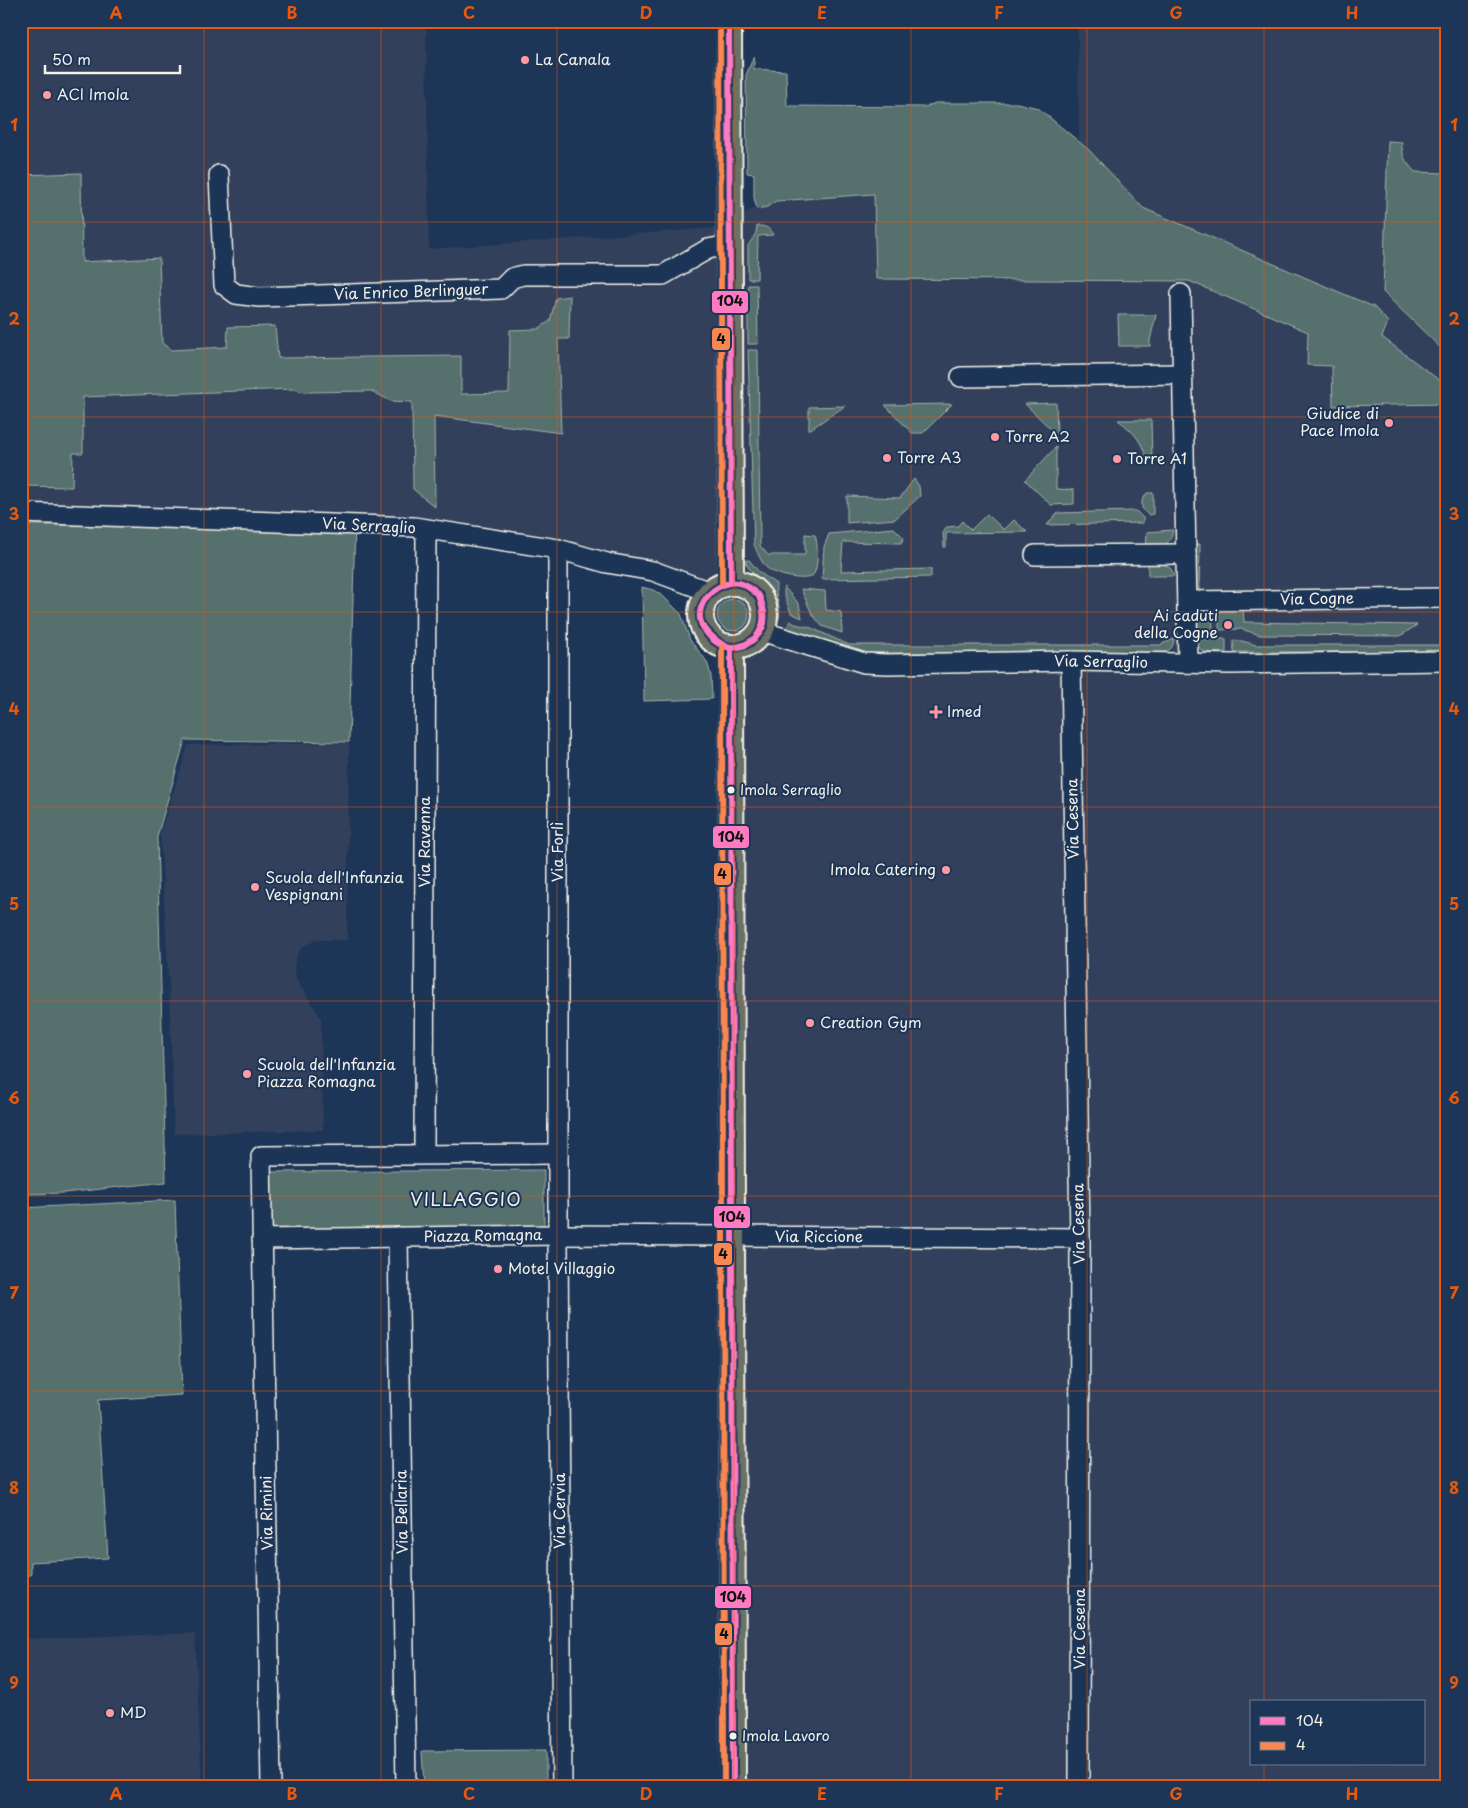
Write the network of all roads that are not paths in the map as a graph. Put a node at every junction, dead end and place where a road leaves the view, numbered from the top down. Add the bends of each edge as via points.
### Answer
1 (729, 21) edge
2 (219, 175) dead end
3 (729, 245) junction
4 (1181, 294) dead end
5 (1183, 374) junction
6 (961, 377) dead end
7 (21, 513) edge
8 (426, 529) junction
9 (558, 549) junction
10 (1186, 554) junction
11 (1035, 555) dead end
12 (731, 582) junction
13 (710, 592) junction
14 (1447, 598) edge
15 (1187, 601) junction
16 (761, 631) junction
17 (731, 647) junction
18 (1071, 661) junction
19 (1447, 662) edge
20 (1188, 664) junction
21 (424, 1154) junction
22 (558, 1154) junction
23 (558, 1235) junction
24 (398, 1237) junction
25 (732, 1237) junction
26 (1080, 1238) junction
27 (262, 1239) junction
28 (271, 1787) edge
29 (406, 1787) edge
30 (562, 1787) edge
31 (732, 1787) edge
32 (1079, 1787) edge

1 - 3 main road
2 - 3 street, Via Enrico Berlinguer via 224,285 236,294 259,297 500,290 512,278 523,275 663,275 708,249
3 - 12 main road
4 - 5 street
5 - 6 street
5 - 10 street
7 - 8 street, Via Serraglio
8 - 9 street, Via Serraglio
8 - 21 street, Via Ravenna
9 - 13 street, Via Serraglio via 607,563 653,571
9 - 22 street, Via Forlì
10 - 11 street
10 - 15 street
12 - 13 main road
12 - 16 main road via 750,587 758,594 765,612
13 - 17 main road via 701,608 702,626 713,641
14 - 15 street, Via Cogne
15 - 20 street
16 - 17 main road via 748,644
16 - 18 street, Via Serraglio via 864,663
17 - 25 main road
18 - 20 street, Via Serraglio
18 - 26 street, Via Cesena
19 - 20 street, Via Serraglio
21 - 22 street
21 - 27 street via 261,1156
22 - 23 street, Piazza Romagna
23 - 24 street, Piazza Romagna
23 - 25 street, Via Riccione
23 - 30 street, Via Cervia
24 - 27 street, Piazza Romagna
24 - 29 street, Via Bellaria
25 - 26 street, Via Riccione
25 - 31 main road
26 - 32 street, Via Cesena
27 - 28 street, Via Rimini

